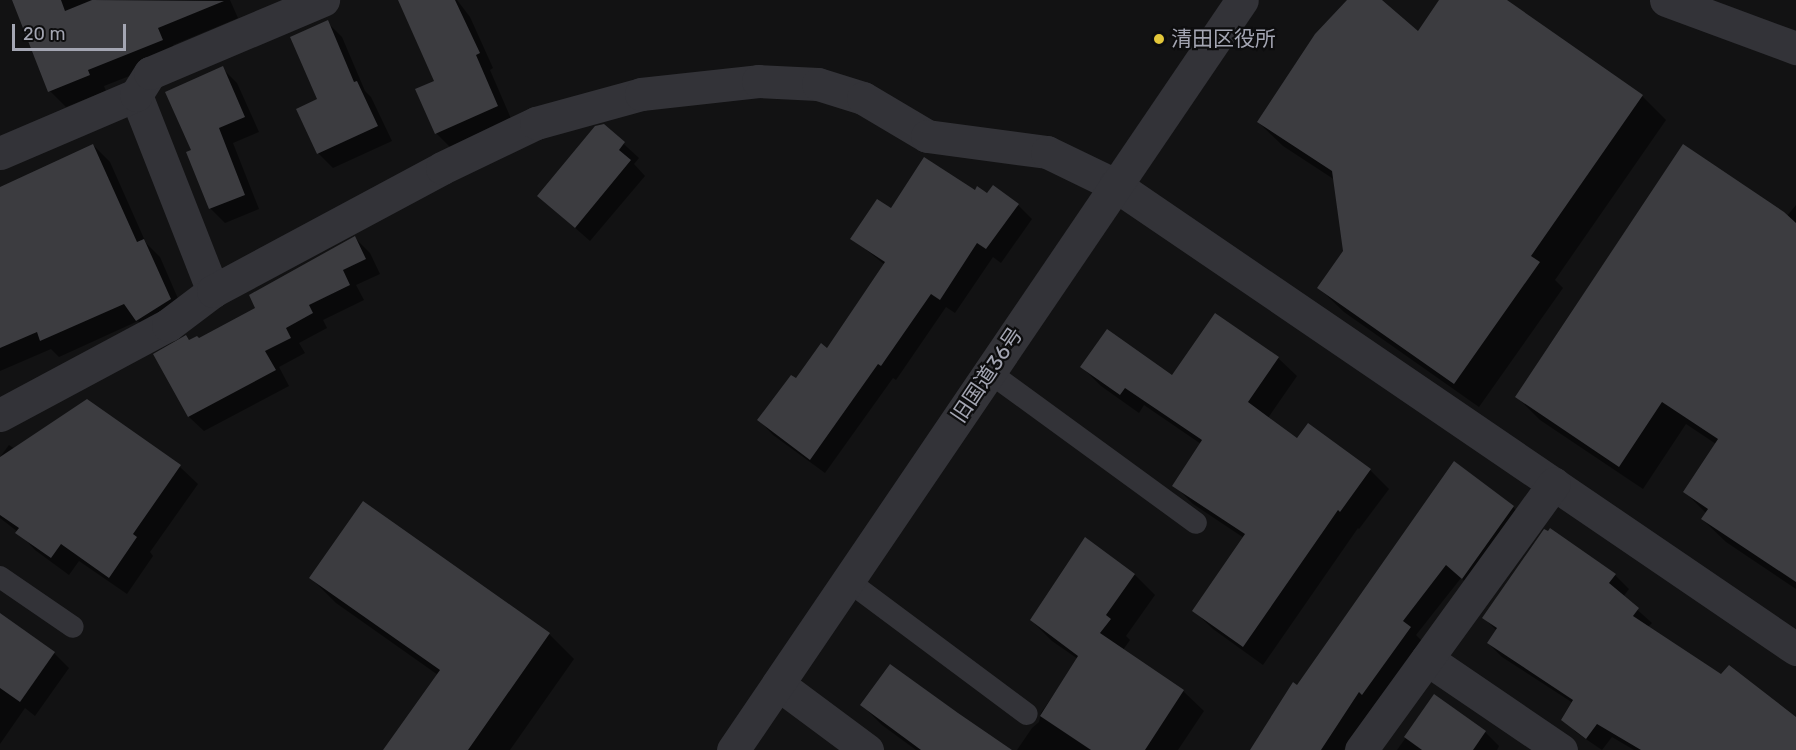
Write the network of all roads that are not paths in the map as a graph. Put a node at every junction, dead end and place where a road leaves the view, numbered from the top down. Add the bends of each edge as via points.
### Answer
1 (323, 0) edge
2 (1242, 0) edge
3 (1666, 0) edge
4 (1796, 48) edge
5 (136, 95) junction
6 (0, 153) edge
7 (1115, 185) junction
8 (213, 291) junction
9 (988, 372) junction
10 (0, 415) edge
11 (1554, 483) junction
12 (1196, 524) dead end
13 (0, 577) edge
14 (847, 580) junction
15 (73, 627) dead end
16 (1796, 649) edge
17 (1427, 660) junction
18 (778, 684) junction
19 (1027, 714) dead end
20 (733, 750) edge
21 (867, 750) edge
22 (1361, 750) edge
23 (1561, 750) edge

1 - 5 street via 150,73
2 - 7 street, 旧国道36号
3 - 4 street
5 - 6 street
5 - 8 street
7 - 8 street via 1047,152 927,136 863,98 818,84 758,81 641,94 536,123 442,168
7 - 9 street, 旧国道36号
7 - 11 street
8 - 10 street via 168,325
9 - 12 lane
9 - 14 street, 旧国道36号
11 - 16 street
11 - 17 street
13 - 15 lane
14 - 18 street, 旧国道36号
14 - 19 lane
17 - 22 street
17 - 23 street
18 - 20 street, 旧国道36号
18 - 21 street

